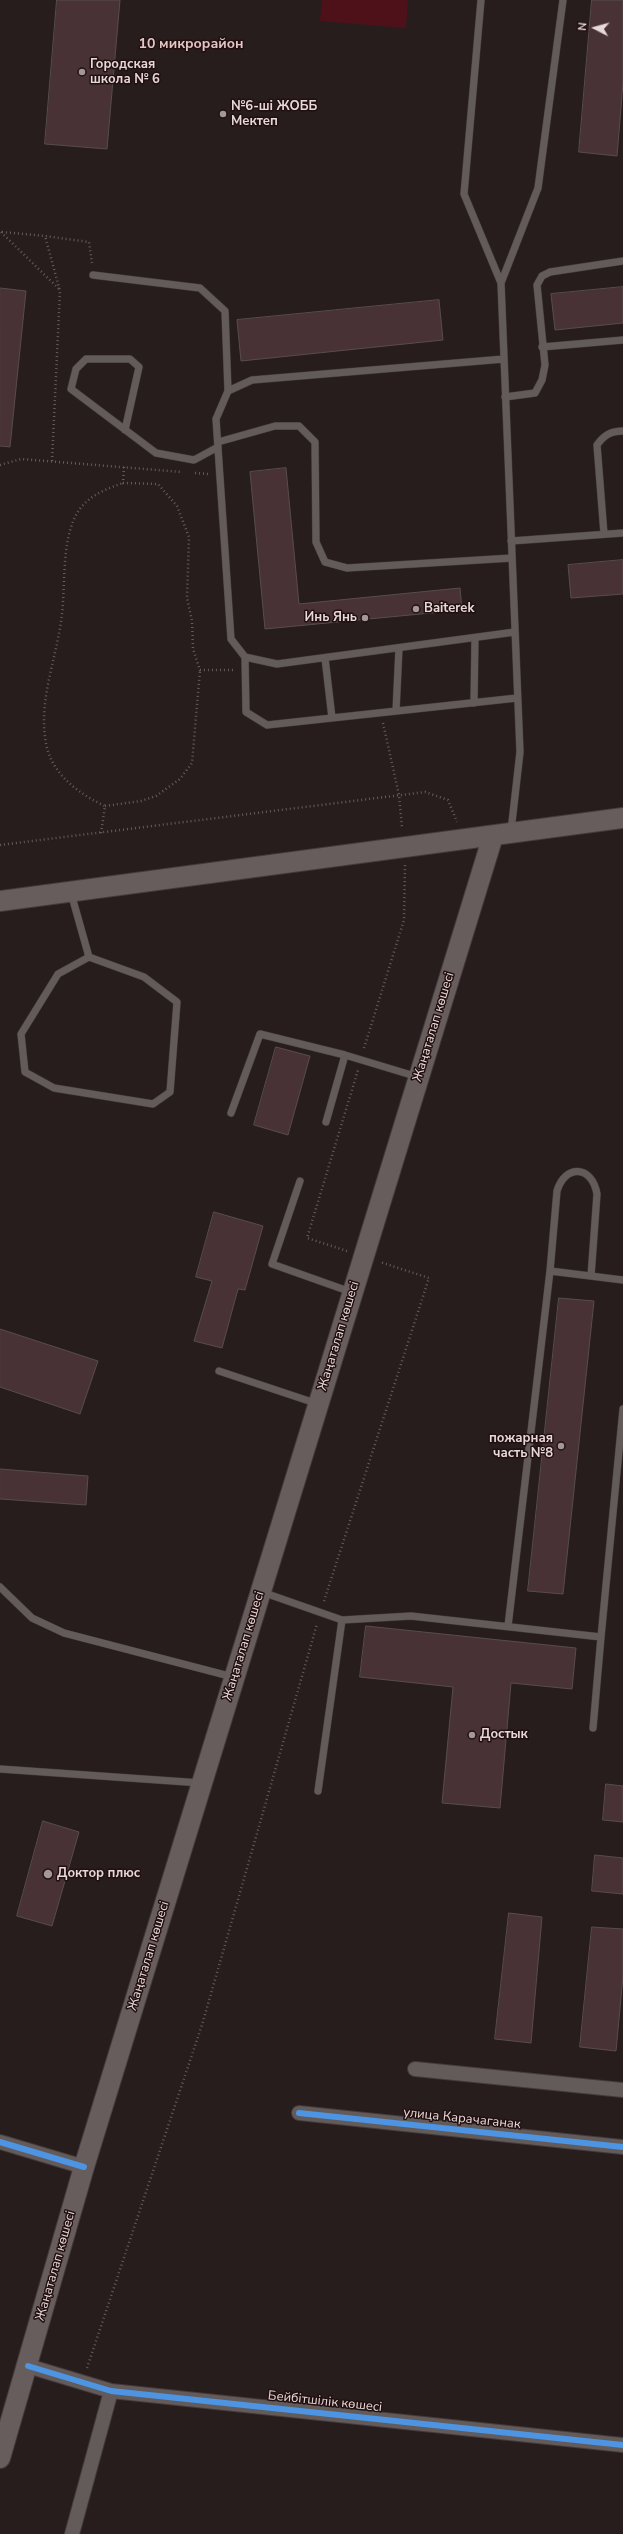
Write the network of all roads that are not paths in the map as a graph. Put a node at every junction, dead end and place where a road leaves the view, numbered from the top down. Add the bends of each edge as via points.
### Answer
1 (481, 0) edge
2 (563, 0) edge
3 (623, 261) edge
4 (94, 275) road end
5 (501, 283) junction
6 (623, 340) edge
7 (542, 347) junction
8 (504, 359) junction
9 (228, 391) junction
10 (505, 397) junction
11 (125, 430) junction
12 (623, 431) edge
13 (218, 445) junction
14 (623, 533) edge
15 (604, 534) junction
16 (511, 541) junction
17 (512, 558) junction
18 (515, 632) junction
19 (475, 638) junction
20 (399, 648) junction
21 (245, 657) junction
22 (325, 658) junction
23 (517, 698) junction
24 (474, 703) junction
25 (396, 711) junction
26 (332, 718) junction
27 (623, 818) edge
28 (502, 835) junction
29 (71, 893) junction
30 (0, 901) edge
31 (89, 958) junction
32 (345, 1055) junction
33 (418, 1077) junction
34 (231, 1112) dead end
35 (326, 1122) dead end
36 (300, 1181) dead end
37 (550, 1271) junction
38 (591, 1276) junction
39 (623, 1280) edge
40 (352, 1292) junction
41 (219, 1371) dead end
42 (318, 1404) junction
43 (623, 1409) edge
44 (0, 1587) edge
45 (262, 1592) junction
46 (342, 1620) junction
47 (508, 1626) junction
48 (601, 1638) junction
49 (235, 1678) junction
50 (593, 1728) dead end
51 (0, 1769) edge
52 (202, 1783) junction
53 (318, 1791) dead end
54 (415, 2069) dead end
55 (623, 2090) edge
56 (299, 2113) dead end
57 (0, 2142) edge
58 (623, 2147) edge
59 (84, 2167) junction
60 (28, 2366) junction
61 (110, 2391) junction
62 (623, 2445) edge
63 (0, 2458) edge
64 (72, 2534) edge

1 - 5 lane via 464,194
2 - 5 lane via 538,188
3 - 7 lane via 550,272 542,276 537,284
4 - 9 lane via 200,288 225,312
5 - 8 lane
6 - 7 lane
7 - 10 lane via 545,365 542,380 535,392
8 - 9 lane via 252,380
8 - 10 lane
9 - 13 lane via 216,419
10 - 16 lane
11 - 11 lane via 71,389 76,369 86,359 130,359 140,367
11 - 13 lane via 156,453 194,460
12 - 15 lane via 614,431 604,436 597,445
13 - 17 lane via 275,426 299,426 315,442 316,542 324,562 347,568
13 - 21 lane via 231,639
14 - 15 lane
15 - 16 lane
16 - 17 lane
17 - 18 lane
18 - 19 lane
18 - 23 lane
19 - 20 lane
19 - 24 lane
20 - 22 lane
20 - 25 lane
21 - 22 lane via 276,664
21 - 26 lane via 246,712 267,725
22 - 26 lane
23 - 24 lane
23 - 28 lane via 520,752
24 - 25 lane
25 - 26 lane
27 - 28 main road
28 - 29 main road
28 - 33 main road, Жаңаталап көшесі
29 - 30 main road
29 - 31 lane
31 - 31 lane via 144,977 177,1002 170,1092 153,1104 54,1088 25,1072 21,1034 58,974
32 - 33 lane
32 - 34 lane via 260,1034
32 - 35 lane
33 - 40 main road, Жаңаталап көшесі
36 - 40 lane via 272,1264
37 - 38 lane
37 - 38 lane via 560,1180 579,1172 588,1174 595,1182 597,1194
37 - 47 lane
38 - 39 lane
40 - 42 main road, Жаңаталап көшесі
41 - 42 lane
42 - 45 main road, Жаңаталап көшесі
43 - 48 lane
44 - 49 lane via 32,1618 64,1633
45 - 46 lane
45 - 49 main road, Жаңаталап көшесі
46 - 47 lane via 411,1616
46 - 53 lane
47 - 48 lane
48 - 50 lane
49 - 52 main road, Жаңаталап көшесі
51 - 52 lane
52 - 59 main road, Жаңаталап көшесі
54 - 55 street
56 - 58 street, улица Карачаганак
57 - 59 street
59 - 60 main road, Жаңаталап көшесі
60 - 61 street, Бейбітшілік көшесі
60 - 63 main road, Жаңаталап көшесі
61 - 62 street, Бейбітшілік көшесі
61 - 64 street

